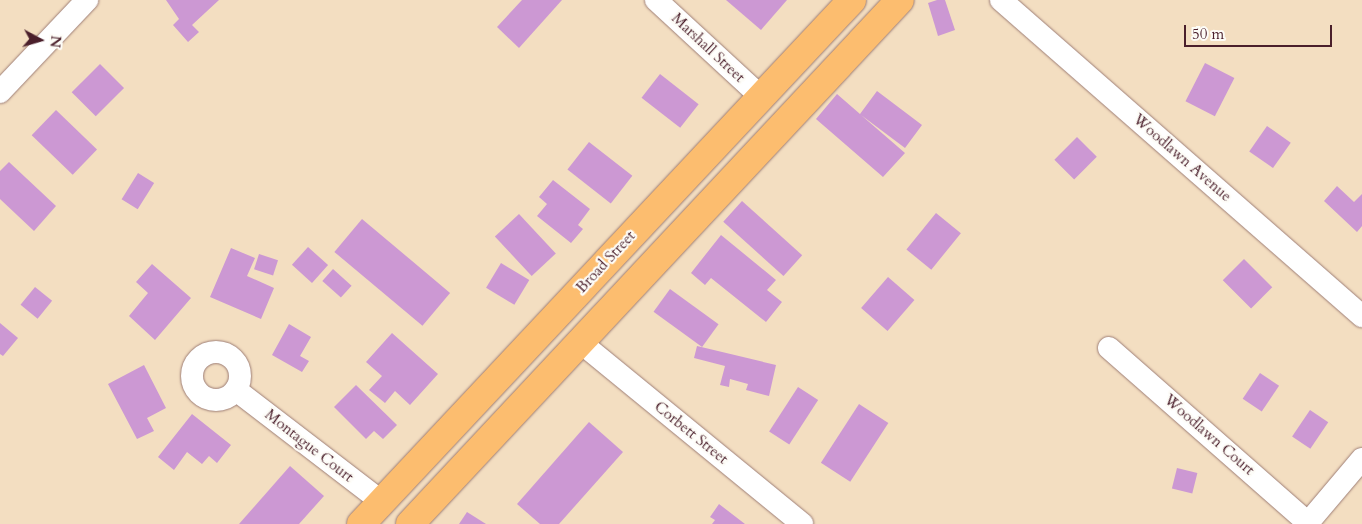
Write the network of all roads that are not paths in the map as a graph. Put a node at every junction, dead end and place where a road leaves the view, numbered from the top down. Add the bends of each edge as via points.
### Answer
1 (87, 0) edge
2 (656, 0) edge
3 (852, 0) edge
4 (900, 0) edge
5 (1001, 0) edge
6 (4, 83) edge
7 (761, 97) junction
8 (1362, 316) edge
9 (580, 342) junction
10 (1109, 348) dead end
11 (236, 390) dead end
12 (1362, 459) edge
13 (382, 502) junction
14 (1307, 523) edge
15 (361, 524) edge
16 (410, 524) edge
17 (802, 524) edge

1 - 6 street
2 - 7 street, Marshall Street
3 - 7 main road, Broad Street
4 - 9 main road
5 - 8 street, Woodlawn Avenue
7 - 13 main road, Broad Street
9 - 16 main road
9 - 17 street, Corbett Street
10 - 14 street, Woodlawn Court
11 - 13 street, Montague Court
12 - 14 street
13 - 15 main road, Broad Street

